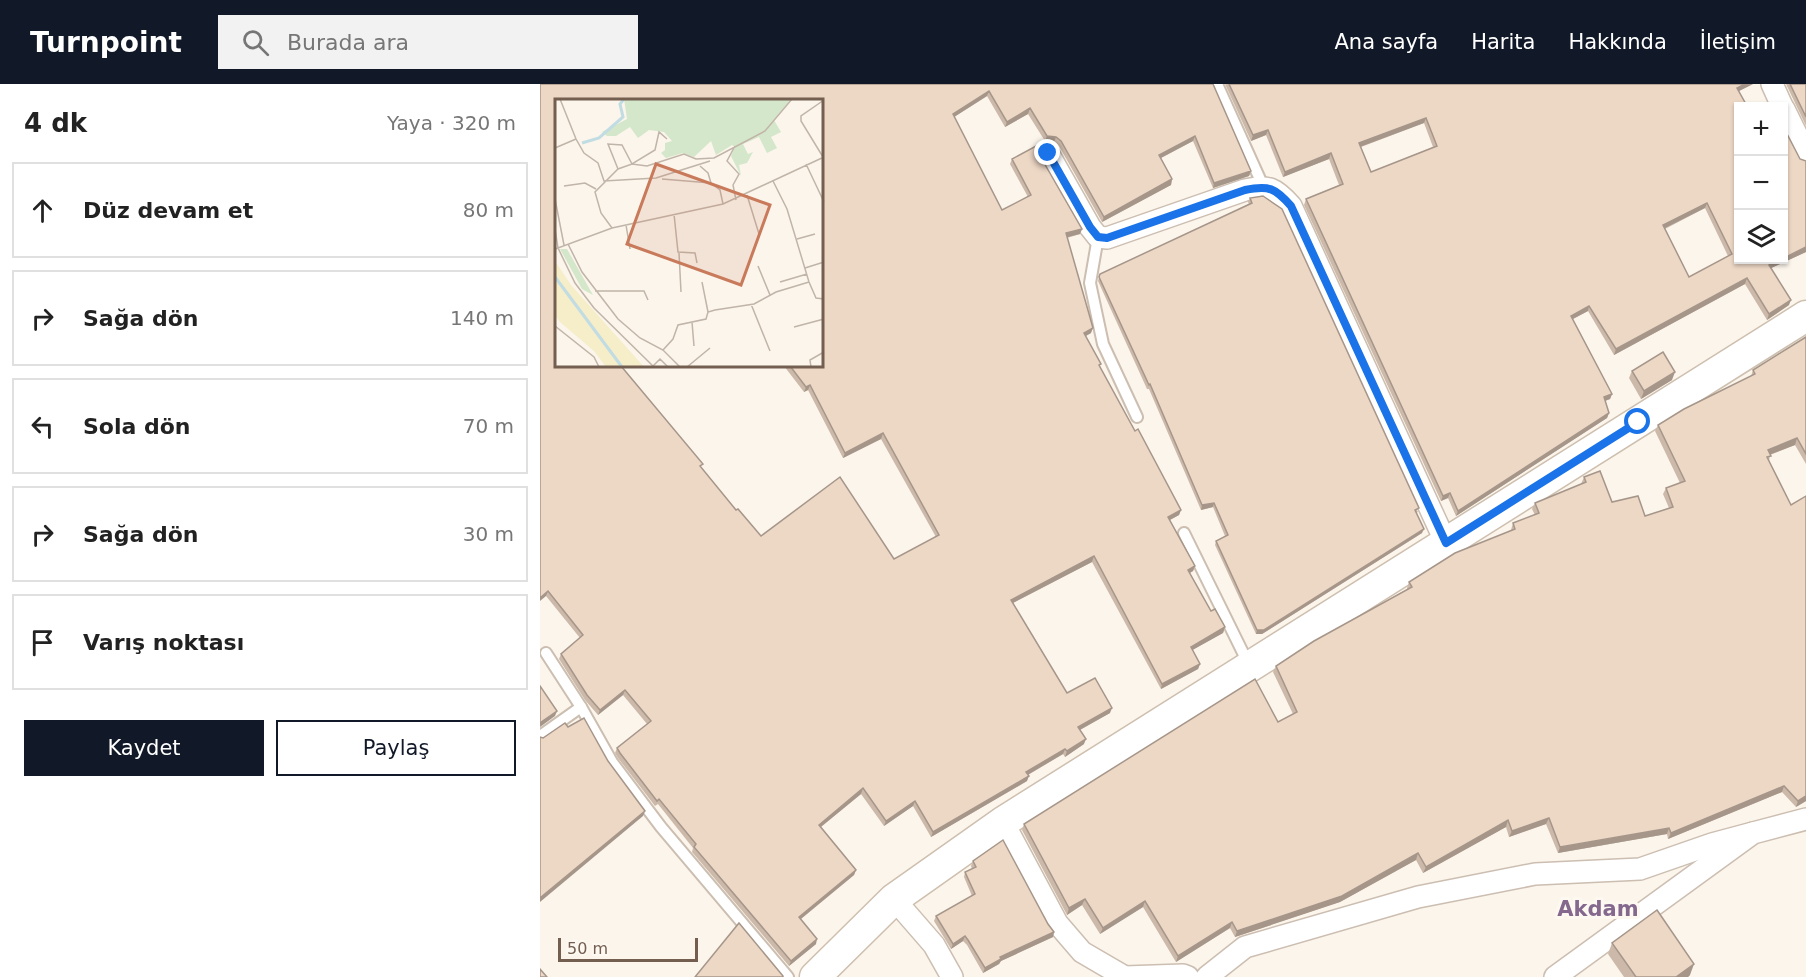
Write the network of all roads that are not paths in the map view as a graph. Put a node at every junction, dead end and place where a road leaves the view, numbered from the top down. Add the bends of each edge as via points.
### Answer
1 (1217, 84) edge
2 (1772, 84) edge
3 (1780, 102) edge
4 (1788, 118) edge
5 (1048, 153) dead end
6 (1806, 154) edge
7 (1263, 186) junction
8 (1098, 237) junction
9 (1806, 316) edge
10 (1137, 417) dead end
11 (1184, 533) dead end
12 (1446, 543) junction
13 (546, 653) dead end
14 (1250, 666) junction
15 (581, 707) junction
16 (540, 736) edge
17 (1806, 819) edge
18 (1003, 822) junction
19 (1753, 832) junction
20 (894, 899) junction
21 (788, 977) edge
22 (815, 977) edge
23 (952, 977) edge
24 (1188, 977) edge
25 (1207, 977) edge
26 (1555, 977) edge

1 - 7 lane
2 - 3 street
4 - 6 street
5 - 8 street
7 - 8 street via 1107,238
7 - 12 street via 1278,191 1291,206
8 - 10 lane via 1090,284 1092,294 1103,344
9 - 12 street
11 - 14 lane
12 - 14 street
13 - 15 lane
14 - 18 street
15 - 16 lane
15 - 21 lane via 612,762 661,827
17 - 19 street
18 - 20 street
18 - 24 street via 1057,923 1082,952 1125,977
19 - 25 street via 1640,868 1535,874 1418,897 1245,947
19 - 26 street
20 - 22 street
20 - 23 street via 934,945

